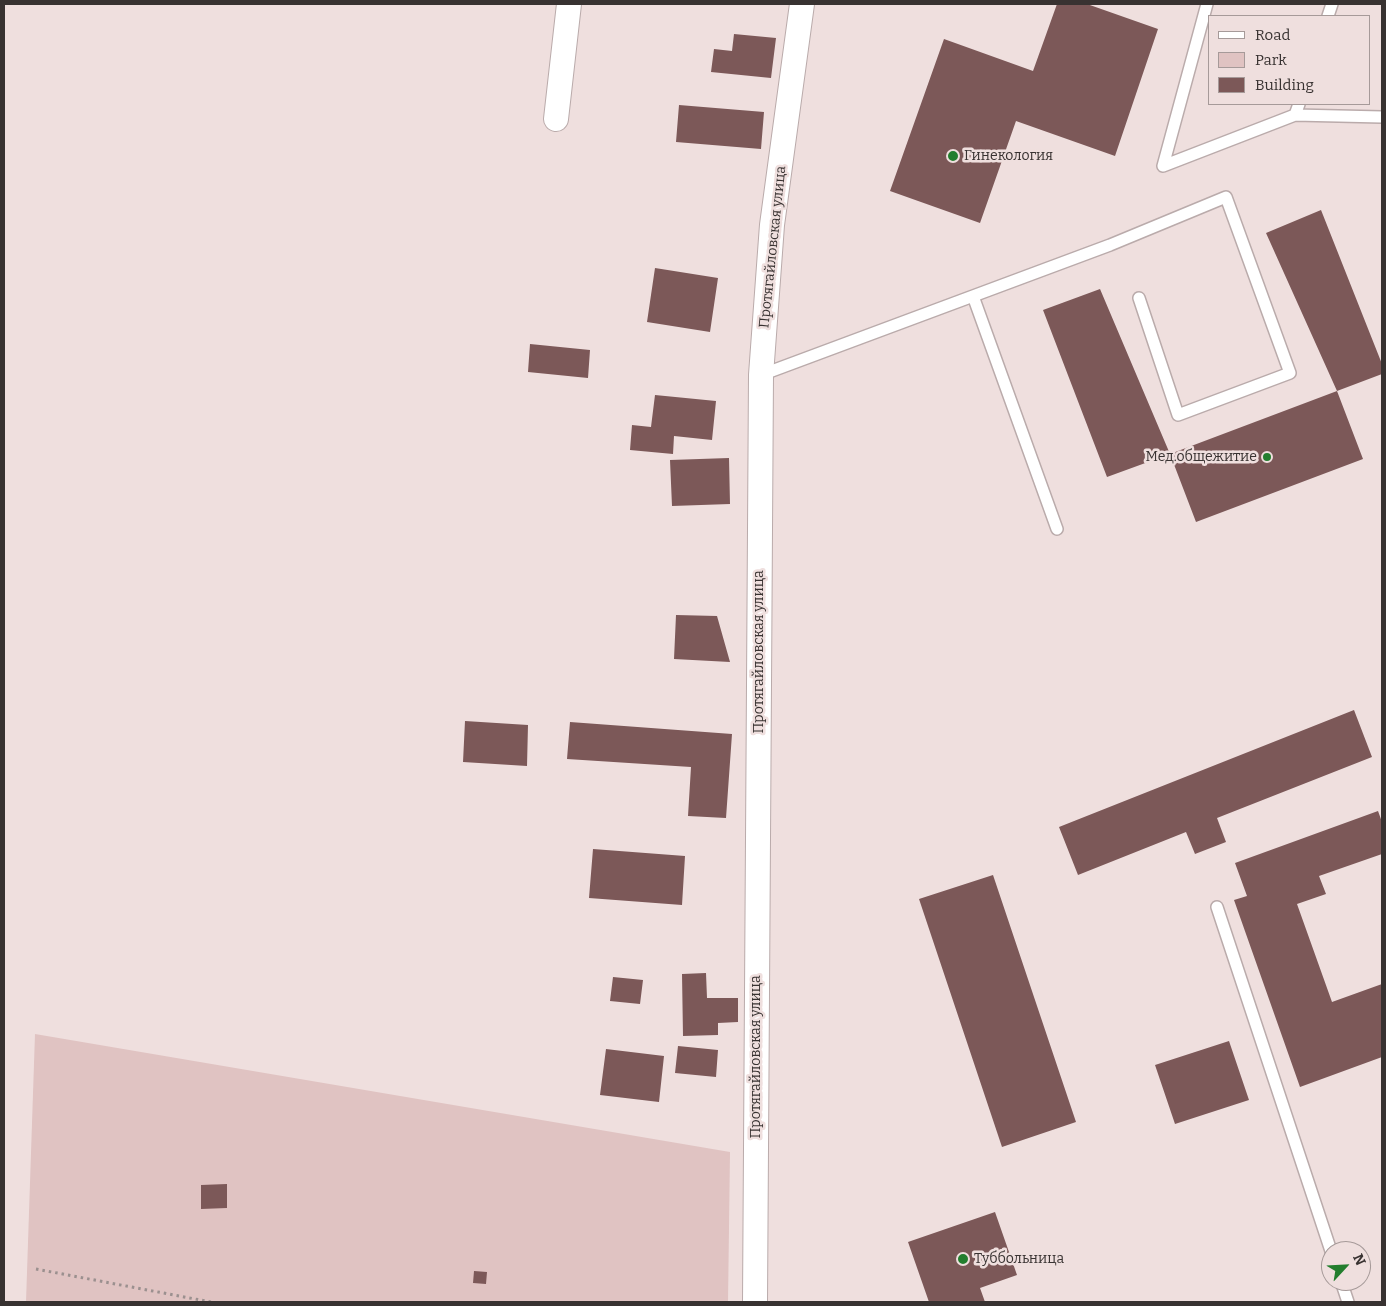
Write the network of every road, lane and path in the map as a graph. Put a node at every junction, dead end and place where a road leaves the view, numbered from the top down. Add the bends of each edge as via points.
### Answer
1 (569, 4) edge
2 (802, 4) edge
3 (1207, 4) edge
4 (1297, 109) edge
5 (1382, 116) edge
6 (556, 119) dead end
7 (974, 296) junction
8 (1139, 298) dead end
9 (761, 375) junction
10 (1057, 529) dead end
11 (1217, 907) dead end
12 (1328, 1241) edge
13 (36, 1269) dead end
14 (211, 1302) edge
15 (755, 1302) edge

1 - 6 street
2 - 9 street, Протягайловская улица via 772,225
3 - 4 lane via 1163,166
4 - 5 lane
7 - 8 lane via 1226,197 1290,373 1178,416
7 - 9 lane
7 - 10 lane
9 - 15 street, Протягайловская улица
11 - 12 lane
13 - 14 path

